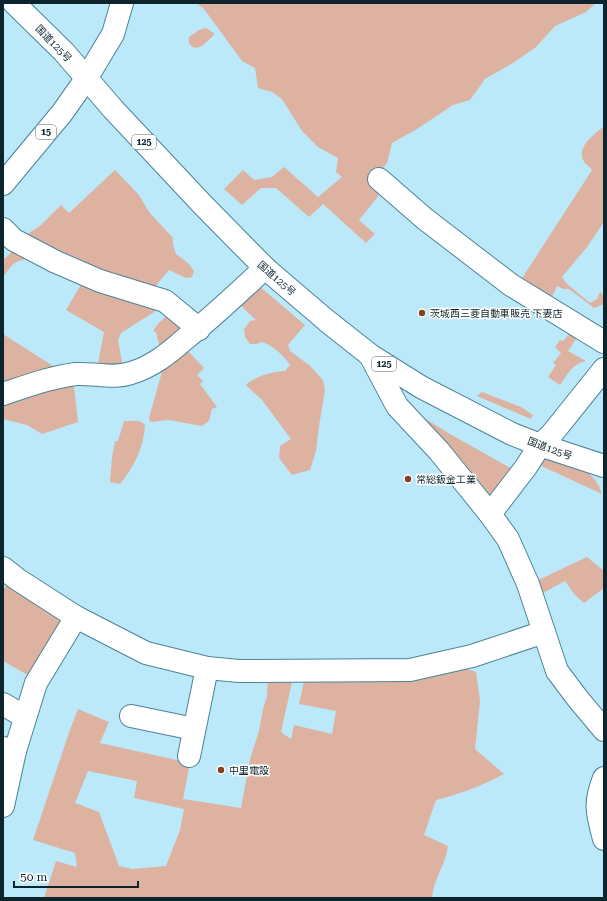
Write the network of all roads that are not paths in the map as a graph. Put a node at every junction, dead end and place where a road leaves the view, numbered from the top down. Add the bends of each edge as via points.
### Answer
1 (14, 3) edge
2 (122, 3) edge
3 (86, 78) junction
4 (379, 179) dead end
5 (3, 184) edge
6 (3, 229) edge
7 (265, 268) junction
8 (199, 328) junction
9 (604, 342) edge
10 (370, 355) junction
11 (604, 369) edge
12 (3, 394) edge
13 (540, 445) junction
14 (604, 466) edge
15 (490, 514) junction
16 (3, 568) edge
17 (76, 617) junction
18 (544, 632) junction
19 (207, 668) junction
20 (3, 704) edge
21 (131, 716) dead end
22 (25, 717) junction
23 (194, 730) junction
24 (604, 730) edge
25 (9, 750) edge
26 (188, 756) dead end
27 (604, 778) edge
28 (3, 806) edge
29 (604, 839) edge

1 - 3 main road, 国道125号 / 125 via 64,52
2 - 3 main road via 113,34
3 - 5 main road, 15 via 62,113
3 - 7 main road, 国道125号 / 125
4 - 9 main road via 425,219 511,285
6 - 8 main road via 14,240 56,262 100,281 165,301
7 - 8 main road
7 - 10 main road, 国道125号 / 125
8 - 12 main road via 163,358 131,373 118,376 78,374 48,378
10 - 13 main road, 国道125号 / 125 via 473,415
10 - 15 main road via 397,406 439,451
11 - 13 main road
13 - 14 main road, 国道125号 / 125
13 - 15 main road
15 - 18 main road via 510,546 528,584
16 - 17 main road via 17,580
17 - 19 main road via 146,653
17 - 22 main road via 36,683
18 - 19 main road via 472,656 410,670 239,671
18 - 24 main road via 557,671
19 - 23 main road
20 - 22 main road
21 - 23 main road
22 - 25 main road
23 - 26 main road
25 - 28 main road
27 - 29 main road via 599,790 597,809

